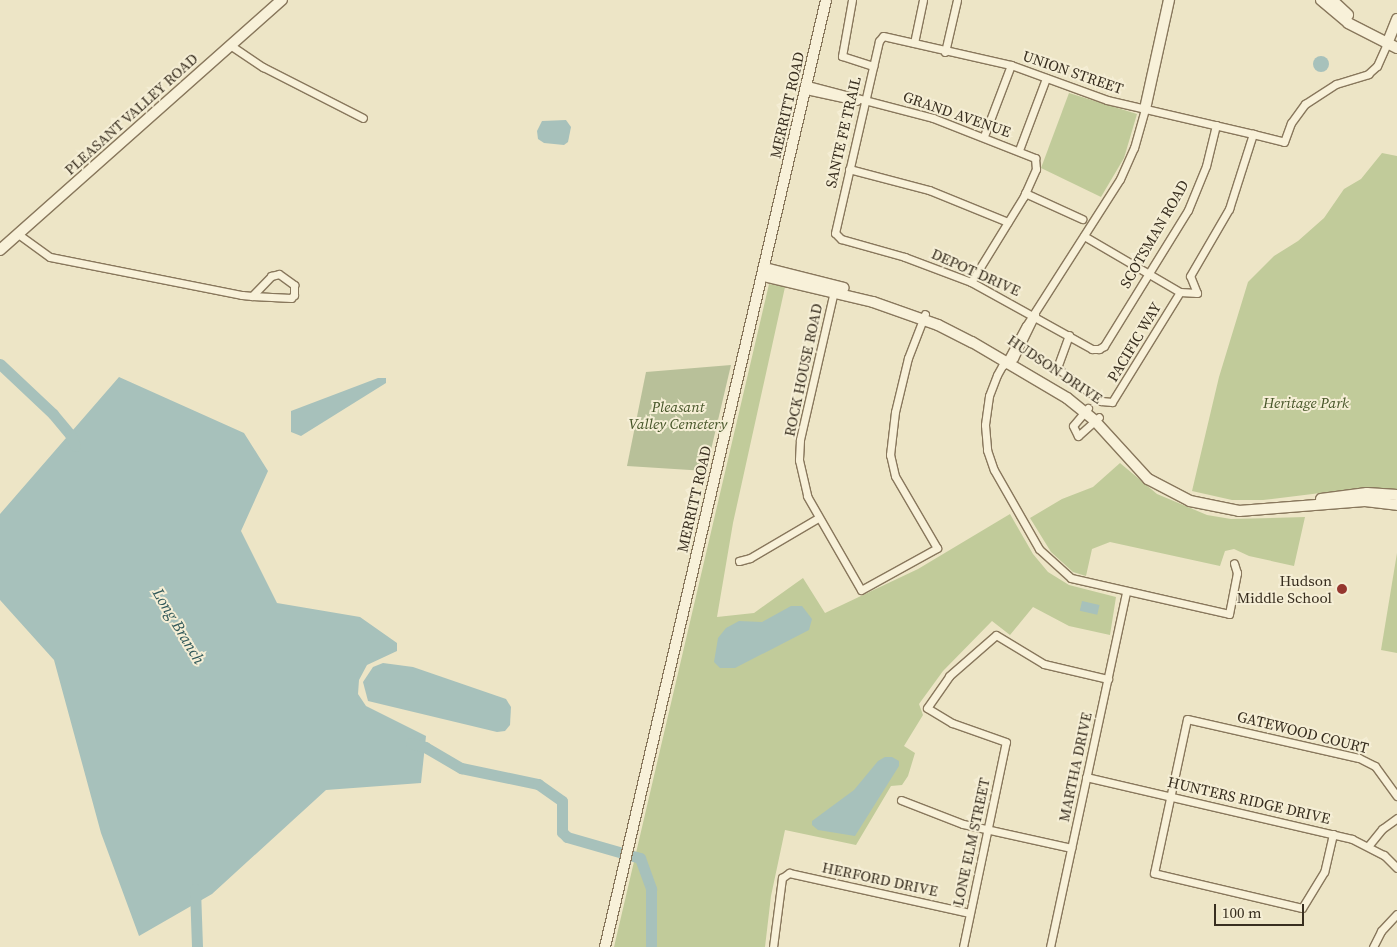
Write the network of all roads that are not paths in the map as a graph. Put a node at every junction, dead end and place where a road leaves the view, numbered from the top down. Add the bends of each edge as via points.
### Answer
1 (282, 0) edge
2 (826, 0) edge
3 (852, 0) edge
4 (923, 0) edge
5 (957, 0) edge
6 (1169, 0) edge
7 (1321, 0) edge
8 (1332, 0) edge
9 (1397, 19) edge
10 (883, 36) joint
11 (1391, 41) edge
12 (914, 43) junction
13 (230, 45) junction
14 (1397, 48) edge
15 (945, 52) junction
16 (1011, 65) junction
17 (873, 66) junction
18 (1046, 78) junction
19 (806, 87) junction
20 (865, 101) junction
21 (1145, 109) junction
22 (363, 118) dead end
23 (1216, 125) junction
24 (1253, 134) junction
25 (984, 136) junction
26 (1019, 150) junction
27 (849, 169) junction
28 (1025, 193) junction
29 (1082, 219) dead end
30 (1008, 222) junction
31 (18, 234) junction
32 (836, 236) joint
33 (1084, 236) junction
34 (0, 250) edge
35 (764, 272) junction
36 (1147, 274) junction
37 (971, 282) junction
38 (834, 292) junction
39 (1180, 292) junction
40 (252, 296) junction
41 (1035, 315) junction
42 (924, 317) junction
43 (1069, 335) junction
44 (1099, 349) joint
45 (1010, 358) junction
46 (1086, 410) junction
47 (1097, 419) junction
48 (1397, 495) edge
49 (1397, 505) edge
50 (818, 518) junction
51 (739, 561) dead end
52 (1234, 563) dead end
53 (1126, 593) junction
54 (1108, 679) junction
55 (1086, 777) junction
56 (1170, 796) junction
57 (1397, 796) edge
58 (901, 800) dead end
59 (1397, 818) edge
60 (988, 830) junction
61 (1333, 834) junction
62 (1368, 845) junction
63 (1071, 848) junction
64 (1397, 868) edge
65 (970, 913) junction
66 (1397, 914) edge
67 (605, 947) edge
68 (773, 947) edge
69 (963, 947) edge
70 (1050, 947) edge
71 (1373, 947) edge

1 - 13 street, PLEASANT VALLEY ROAD
2 - 19 street, MERRITT ROAD
3 - 17 street via 842,56
4 - 12 street
5 - 15 street
6 - 21 street
7 - 11 street via 1348,23
8 - 11 street via 1350,17
9 - 11 street
10 - 12 street, UNION STREET
10 - 17 street, SANTE FE TRAIL
11 - 14 street
11 - 24 street, UNION STREET via 1377,66 1368,74 1336,84 1305,104 1291,123 1284,142
12 - 15 street, UNION STREET
13 - 22 street via 263,67
13 - 31 street, PLEASANT VALLEY ROAD
15 - 16 street, UNION STREET
16 - 18 street, UNION STREET
16 - 25 street
17 - 20 street, SANTE FE TRAIL
18 - 21 street, UNION STREET via 1084,93
18 - 26 street
19 - 20 street, GRAND AVENUE
19 - 35 street, MERRITT ROAD
20 - 25 street, GRAND AVENUE via 933,118
20 - 27 street, SANTE FE TRAIL
21 - 23 street, UNION STREET
21 - 33 street via 1128,163
23 - 24 street, UNION STREET
23 - 36 street, SCOTSMAN ROAD via 1195,196
24 - 39 street via 1230,209 1191,272 1191,282 1197,293
25 - 26 street, GRAND AVENUE
26 - 28 street, GRAND AVENUE via 1037,161
27 - 30 street via 929,190
27 - 32 street, SANTE FE TRAIL
28 - 29 street
28 - 30 street
30 - 37 street
31 - 34 street, PLEASANT VALLEY ROAD
31 - 40 street via 50,257
32 - 37 street, DEPOT DRIVE
33 - 36 street
33 - 41 street
35 - 38 street, HUDSON DRIVE
35 - 42 street, HUDSON DRIVE via 825,282
35 - 67 street, MERRITT ROAD
36 - 39 street
36 - 44 street, SCOTSMAN ROAD via 1104,346
37 - 41 street, DEPOT DRIVE
38 - 42 street, HUDSON DRIVE
38 - 50 street, ROCK HOUSE ROAD via 800,440 802,478
39 - 43 street, PACIFIC WAY via 1115,399 1109,403 1101,401 1057,368
40 - 40 street via 271,276 280,274 294,285 291,298
41 - 43 street, DEPOT DRIVE
41 - 45 street
42 - 45 street, HUDSON DRIVE
42 - 50 street, ROCK HOUSE ROAD via 908,358 895,412 890,455 895,476 938,548 861,590
43 - 44 street, DEPOT DRIVE via 1092,349
45 - 46 street, HUDSON DRIVE
45 - 53 street via 988,396 987,450 994,470 1039,549 1055,567 1071,578
46 - 47 street, HUDSON DRIVE
46 - 47 street via 1073,426 1078,436
47 - 48 street, HUDSON DRIVE via 1148,471 1181,492 1211,502 1260,505 1367,493
47 - 49 street, HUDSON DRIVE via 1148,479 1172,494 1209,507 1239,512 1365,501
50 - 51 street via 750,558
52 - 53 street via 1237,573 1229,614
53 - 54 street, MARTHA DRIVE
54 - 55 street, MARTHA DRIVE
54 - 60 street, LONE ELM STREET via 1044,664 996,635 949,676 927,708 952,723 1006,742
55 - 56 street, HUNTERS RIDGE DRIVE
55 - 63 street, MARTHA DRIVE
56 - 57 street, GATEWOOD COURT via 1187,719 1359,758 1375,766
56 - 61 street, HUNTERS RIDGE DRIVE
56 - 61 street via 1154,873 1302,908 1324,872
58 - 60 street
59 - 62 street
60 - 63 street
60 - 65 street, LONE ELM STREET
61 - 62 street, HUNTERS RIDGE DRIVE
62 - 64 street, HUNTERS RIDGE DRIVE
63 - 70 street, MARTHA DRIVE
65 - 68 street, HERFORD DRIVE via 784,874
65 - 69 street, LONE ELM STREET
66 - 71 street via 1381,931

